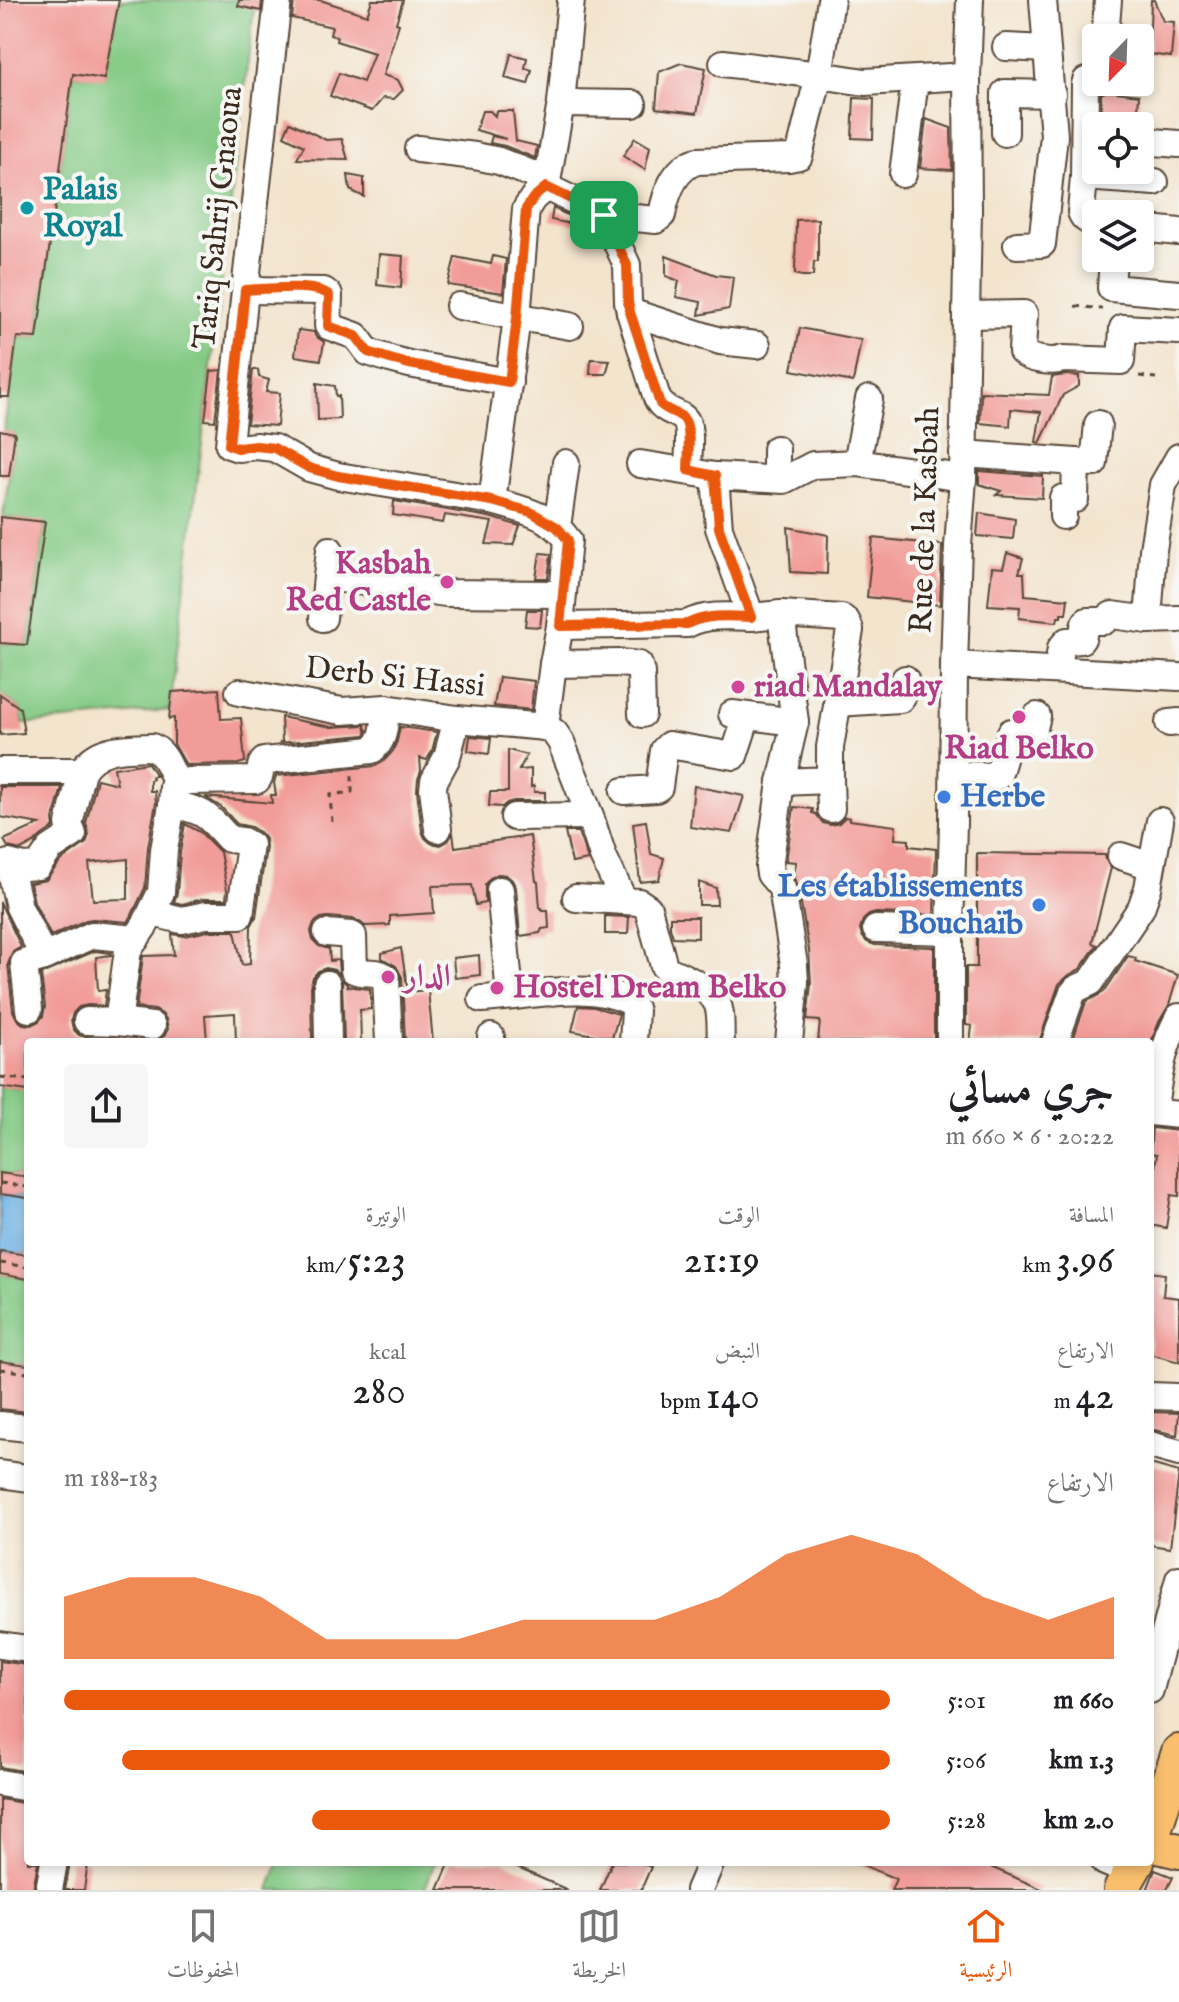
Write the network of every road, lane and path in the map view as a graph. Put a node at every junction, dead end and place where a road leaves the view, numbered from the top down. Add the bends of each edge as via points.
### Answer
1 (278, 0) edge
2 (571, 0) edge
3 (831, 0) edge
4 (970, 0) edge
5 (1043, 0) edge
6 (1108, 0) edge
7 (1106, 24) edge
8 (1006, 47) dead end
9 (1046, 49) junction
10 (723, 63) dead end
11 (819, 75) junction
12 (967, 76) junction
13 (915, 80) junction
14 (1052, 94) junction
15 (561, 103) junction
16 (633, 104) dead end
17 (1005, 133) dead end
18 (1154, 142) edge
19 (1179, 144) edge
20 (418, 149) dead end
21 (903, 174) dead end
22 (546, 183) junction
23 (604, 215) junction
24 (1154, 229) edge
25 (1179, 232) edge
26 (1017, 245) dead end
27 (1112, 272) edge
28 (245, 290) junction
29 (1179, 294) edge
30 (459, 306) dead end
31 (630, 312) junction
32 (966, 315) junction
33 (517, 318) junction
34 (570, 326) dead end
35 (1179, 331) edge
36 (757, 345) dead end
37 (509, 382) junction
38 (869, 399) dead end
39 (1098, 424) dead end
40 (776, 449) dead end
41 (1179, 458) edge
42 (1076, 462) junction
43 (566, 463) dead end
44 (857, 463) junction
45 (640, 464) dead end
46 (963, 466) junction
47 (688, 470) junction
48 (715, 476) junction
49 (776, 479) junction
50 (492, 501) junction
51 (1063, 516) dead end
52 (557, 527) junction
53 (1167, 533) edge
54 (330, 550) dead end
55 (327, 577) junction
56 (562, 594) junction
57 (781, 614) junction
58 (751, 617) junction
59 (323, 618) dead end
60 (1179, 619) edge
61 (1148, 620) junction
62 (560, 626) junction
63 (553, 664) junction
64 (954, 665) junction
65 (1058, 669) junction
66 (1179, 677) edge
67 (905, 679) dead end
68 (239, 692) dead end
69 (837, 703) junction
70 (386, 708) junction
71 (642, 714) dead end
72 (1037, 716) dead end
73 (457, 719) junction
74 (795, 722) junction
75 (545, 727) junction
76 (351, 753) junction
77 (0, 771) edge
78 (82, 771) junction
79 (954, 775) junction
80 (830, 780) junction
81 (781, 782) junction
82 (624, 791) dead end
83 (174, 794) junction
84 (831, 809) dead end
85 (590, 816) junction
86 (514, 817) dead end
87 (332, 822) dead end
88 (1166, 827) edge
89 (438, 829) dead end
90 (1121, 856) dead end
91 (1151, 866) junction
92 (500, 890) dead end
93 (576, 898) dead end
94 (624, 901) junction
95 (152, 913) junction
96 (876, 929) dead end
97 (950, 931) junction
98 (327, 933) dead end
99 (136, 939) junction
100 (44, 957) junction
101 (327, 984) dead end
102 (510, 995) junction
103 (482, 999) dead end
104 (29, 1009) dead end
105 (1179, 1017) edge
106 (87, 1021) dead end
107 (118, 1022) junction
108 (152, 1026) dead end
109 (328, 1038) edge
110 (389, 1038) edge
111 (633, 1038) edge
112 (721, 1038) edge
113 (789, 1038) edge
114 (950, 1038) edge
115 (1056, 1038) edge
116 (0, 1077) edge
117 (24, 1080) edge
118 (1161, 1113) edge
119 (0, 1183) edge
120 (24, 1186) edge
121 (0, 1263) edge
122 (24, 1266) edge
123 (0, 1369) edge
124 (24, 1372) edge
125 (0, 1425) edge
126 (24, 1428) edge
127 (1154, 1446) edge
128 (1179, 1453) edge
129 (0, 1474) edge
130 (24, 1477) edge
131 (1179, 1579) edge
132 (0, 1645) edge
133 (24, 1648) edge
134 (1154, 1675) edge
135 (1179, 1752) edge
136 (0, 1783) edge
137 (24, 1787) edge
138 (1154, 1830) edge
139 (1154, 1844) edge
140 (1179, 1851) edge
141 (53, 1866) edge
142 (709, 1866) edge
143 (49, 1890) edge
144 (699, 1890) edge

1 - 28 street, Tariq Sahrij Gnaoua
2 - 15 street
3 - 11 street
4 - 12 street, Rue de la Kasbah
5 - 9 street
6 - 7 street
8 - 9 street
9 - 14 street
10 - 11 street
11 - 13 street via 865,82
11 - 23 street via 799,156 697,161 677,175 656,220
12 - 13 street
12 - 32 street, Rue de la Kasbah
13 - 21 street
14 - 17 street via 1005,93
14 - 26 street via 1054,136 1042,244
15 - 16 street
15 - 22 street
18 - 19 street
20 - 22 street via 487,158
22 - 23 street
22 - 33 street via 526,209
23 - 31 street via 627,265
24 - 25 street
27 - 29 street via 1111,288
28 - 37 street via 324,291 330,300 328,326 356,336 368,352
28 - 50 street, Tariq Sahrij Gnaoua via 231,446 274,448 309,468 338,476
30 - 33 street
31 - 36 street via 720,341
31 - 47 street via 660,404 688,425
32 - 35 street via 1030,315 1022,352 1058,361 1121,361 1123,328
32 - 46 street, Rue de la Kasbah
33 - 34 street
33 - 37 street
37 - 50 street
38 - 44 street
39 - 42 street via 1094,463
40 - 49 street
41 - 53 street via 1163,485
42 - 46 street
42 - 51 street via 1075,499 1063,498
43 - 52 street
44 - 46 street
44 - 49 street via 813,465
45 - 47 street
46 - 64 street, Rue de la Kasbah
47 - 48 street
48 - 49 street
48 - 58 street via 719,528
50 - 52 street via 531,512
52 - 56 street via 568,540
53 - 61 street
54 - 55 street
55 - 56 street via 446,593
55 - 59 street
56 - 62 street
57 - 58 street
57 - 69 street via 847,622
57 - 74 street
58 - 62 street
60 - 61 street
61 - 65 street via 1112,615 1087,621 1081,640 1067,641 1061,648
62 - 63 street
63 - 71 street via 639,665
63 - 75 street
64 - 65 street
64 - 79 street, Rue de la Kasbah
65 - 66 street
67 - 69 street via 900,699
68 - 70 street, Derb Si Hassi via 342,711
69 - 80 street
70 - 73 street, Derb Si Hassi
70 - 76 street via 380,744
72 - 79 street via 1033,732 1011,732 998,776
73 - 75 street, Derb Si Hassi
73 - 89 street via 434,781
74 - 81 street
74 - 82 street via 738,715 734,756 669,745 659,787
75 - 85 street via 561,742
76 - 83 street via 264,761 257,780 189,781
76 - 87 path via 352,792 330,795
77 - 78 street
78 - 83 street via 89,760 111,749 152,747 162,754
78 - 100 street via 69,824 73,834 50,849 38,866 9,863 19,907
79 - 97 street, Rue de la Kasbah
80 - 81 street
80 - 84 street
81 - 113 street via 769,867 782,888 794,965
83 - 95 street via 161,892
83 - 95 street via 213,819 229,839 250,845 240,926 206,915 182,920
85 - 86 street
85 - 94 street
88 - 91 street
90 - 91 street
91 - 115 street via 1141,908 1091,982 1072,994
92 - 102 street
93 - 94 street
94 - 112 street via 648,908 664,966 716,1001
95 - 99 street
96 - 97 street
97 - 114 street, Rue de la Kasbah
98 - 110 street via 353,936 354,970 386,978
99 - 100 street via 92,935
99 - 107 street via 128,950
100 - 104 street via 24,963
101 - 109 street
102 - 103 street
102 - 111 street via 579,991 624,998 635,1011
105 - 118 street via 1163,1051
106 - 107 street
107 - 108 street
116 - 117 path
119 - 120 path
121 - 122 path
123 - 124 path
125 - 126 street
127 - 128 street
129 - 130 street
131 - 134 street
132 - 133 street
135 - 138 main road
136 - 137 street
139 - 140 main road
141 - 143 street
142 - 144 street

